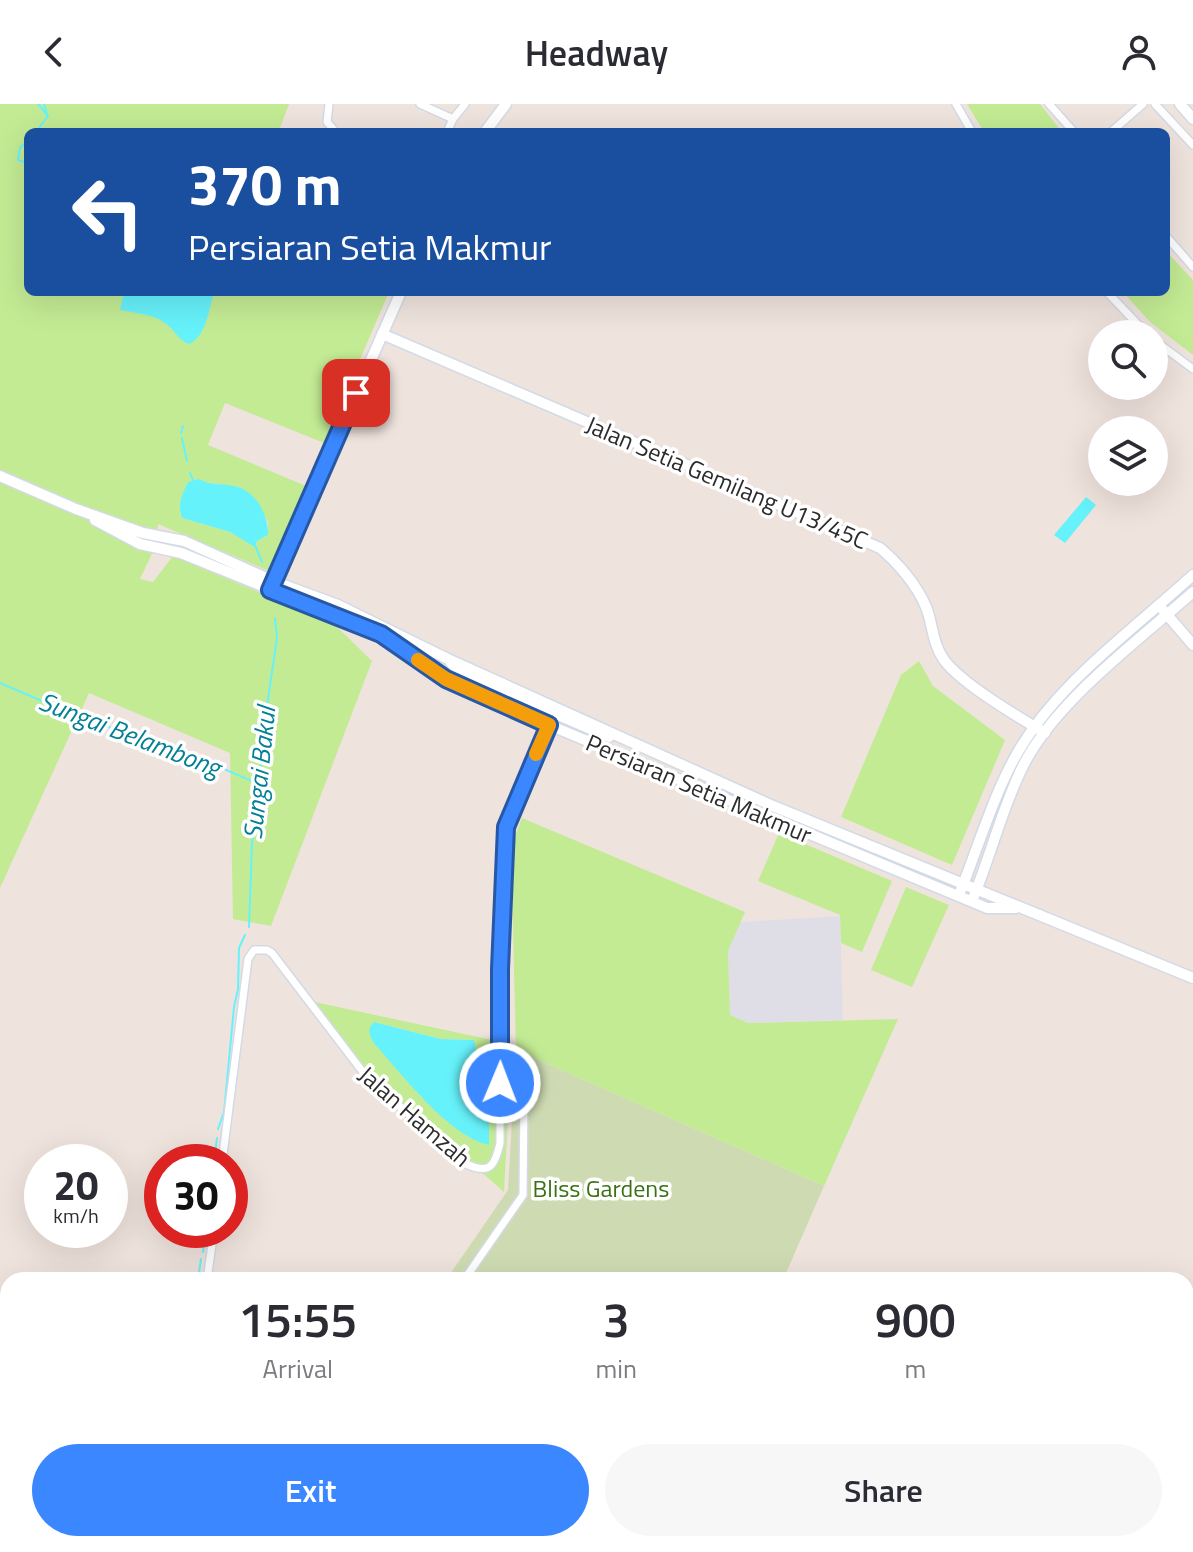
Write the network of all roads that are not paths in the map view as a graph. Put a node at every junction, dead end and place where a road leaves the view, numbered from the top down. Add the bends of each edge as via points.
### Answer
1 (329, 104) edge
2 (420, 104) edge
3 (465, 104) edge
4 (506, 104) edge
5 (956, 104) edge
6 (1049, 104) edge
7 (1143, 104) edge
8 (1155, 104) edge
9 (1180, 104) edge
10 (1189, 104) edge
11 (1193, 112) edge
12 (453, 119) junction
13 (1193, 119) edge
14 (332, 128) edge
15 (449, 128) edge
16 (488, 128) edge
17 (970, 128) edge
18 (1070, 128) edge
19 (1116, 128) edge
20 (1193, 145) edge
21 (1170, 241) edge
22 (1193, 267) edge
23 (399, 296) edge
24 (1111, 296) edge
25 (1134, 320) edge
26 (382, 334) junction
27 (1168, 350) edge
28 (1193, 369) edge
29 (0, 476) edge
30 (1193, 575) edge
31 (272, 585) junction
32 (1193, 592) edge
33 (1159, 606) junction
34 (1167, 615) junction
35 (1193, 645) edge
36 (448, 659) junction
37 (1044, 715) junction
38 (1020, 717) junction
39 (551, 720) junction
40 (1040, 730) junction
41 (623, 737) junction
42 (1020, 750) junction
43 (961, 890) junction
44 (974, 896) junction
45 (1193, 978) edge
46 (500, 1037) junction
47 (224, 1144) edge
48 (211, 1248) edge
49 (208, 1272) edge
50 (470, 1272) edge

1 - 14 street via 327,122
2 - 12 street
3 - 12 street
4 - 16 street
5 - 17 street
6 - 18 street
7 - 19 street
8 - 20 street
9 - 13 street
10 - 11 street
12 - 15 street
21 - 22 street
23 - 26 street
24 - 25 street
26 - 31 street
26 - 38 street, Jalan Setia Gemilang U13/45C via 880,548 894,559 926,606 943,659
27 - 28 street
29 - 31 street, Persiaran Setia Makmur via 143,533 184,541
30 - 33 street
31 - 36 street, Persiaran Setia Makmur via 338,605
31 - 39 street, Persiaran Setia Makmur via 381,634 446,679
32 - 34 street
33 - 34 street
33 - 37 street
34 - 35 street
34 - 40 street
36 - 39 street via 460,673
36 - 41 street, Persiaran Setia Makmur
37 - 38 street
37 - 40 street
38 - 40 street, Jalan Setia Gemilang U13/45C
38 - 42 street
39 - 41 street
39 - 43 street, Persiaran Setia Makmur
39 - 46 street, Jalan Hamzah via 506,827
40 - 42 street
40 - 44 street
41 - 43 street, Persiaran Setia Makmur
42 - 43 street
43 - 44 street, Persiaran Setia Makmur
44 - 45 street, Persiaran Setia Makmur via 987,908 1023,908
46 - 47 street, Jalan Hamzah via 500,1143 494,1163 479,1170 369,1080 272,953 254,950 248,959
46 - 50 street via 515,1064 524,1098 523,1195
48 - 49 street

